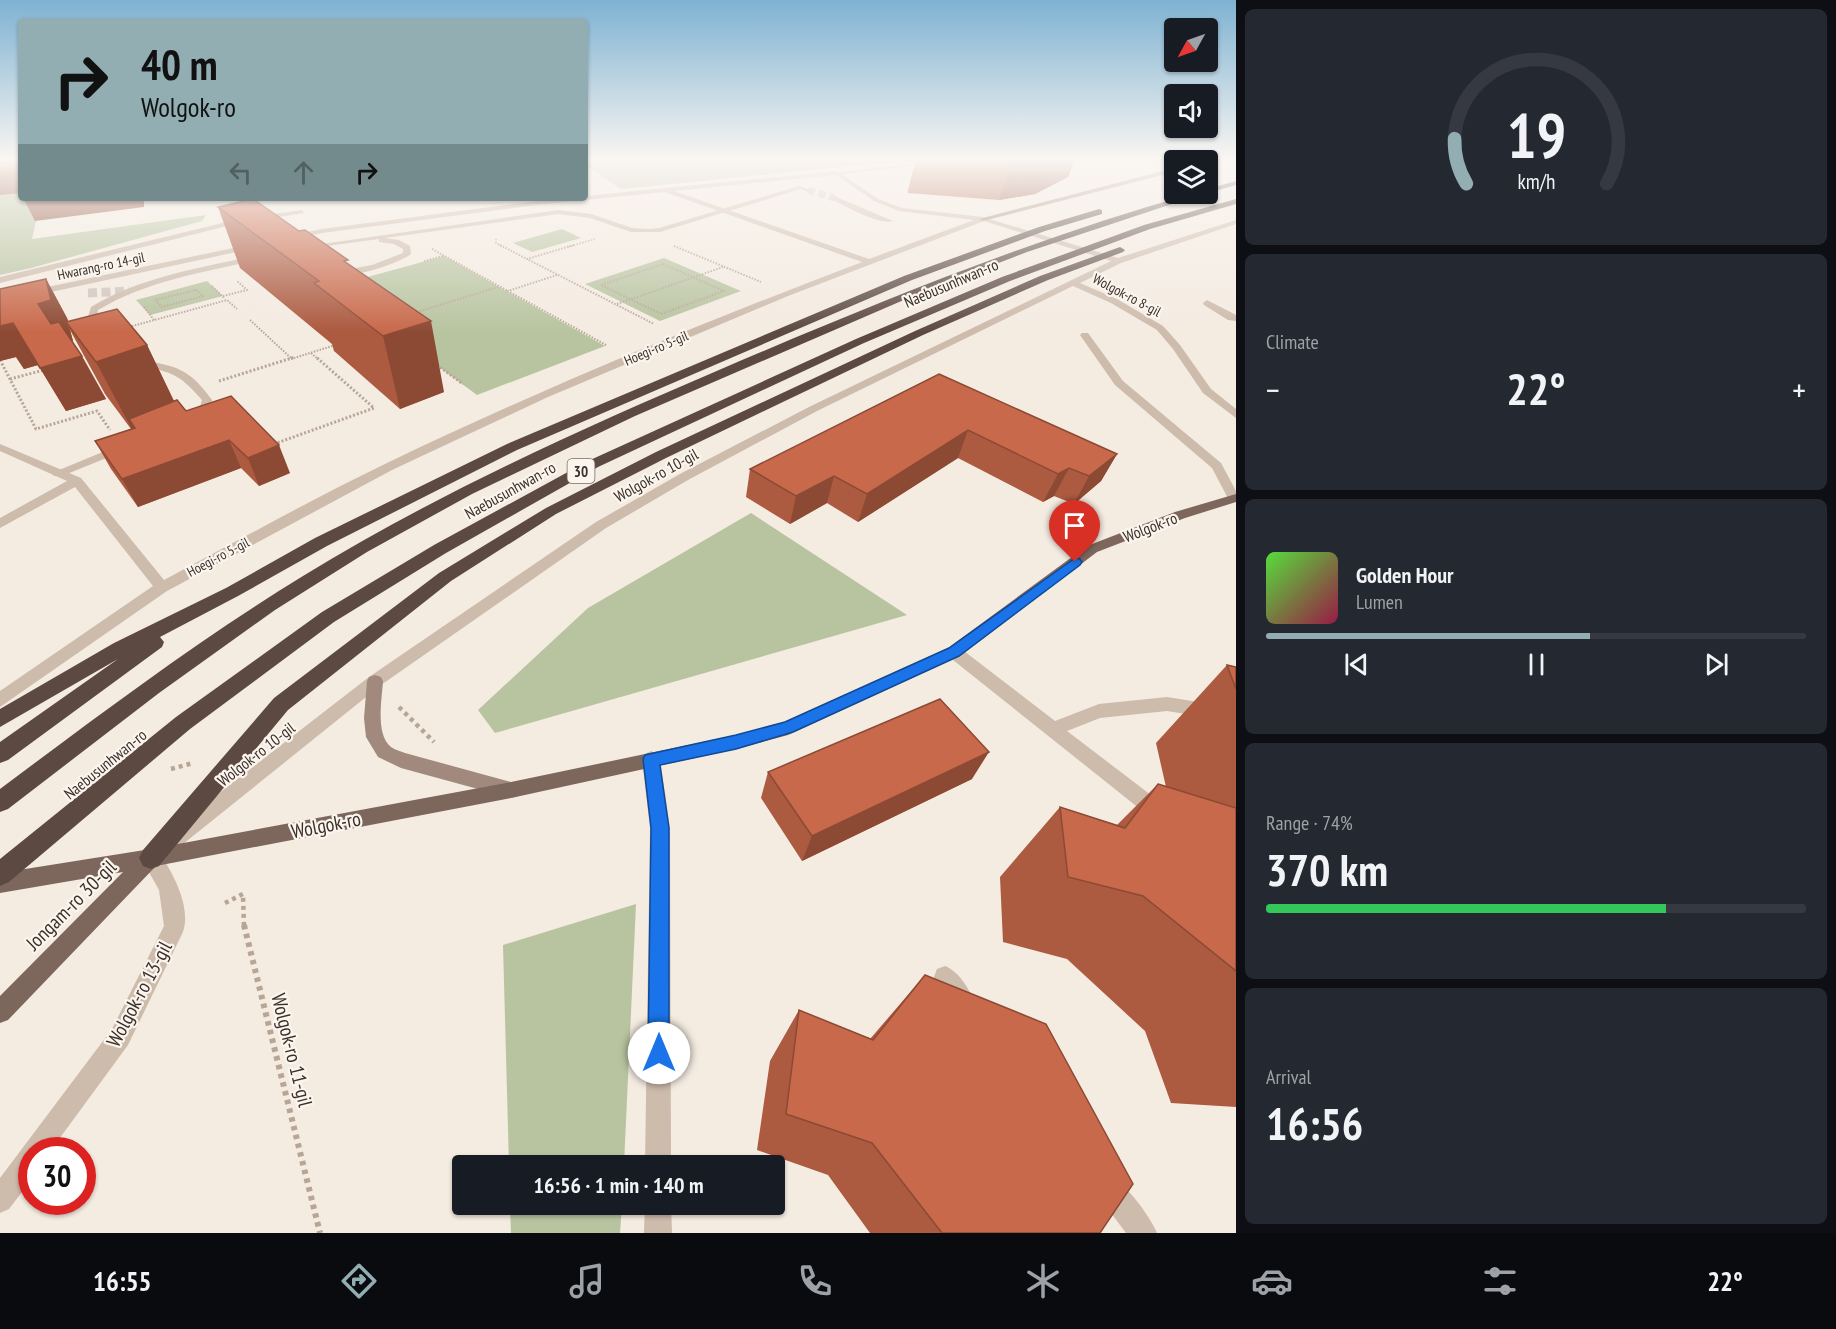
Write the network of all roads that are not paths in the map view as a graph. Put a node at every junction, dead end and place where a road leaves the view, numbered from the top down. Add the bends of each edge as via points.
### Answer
1 (235, 217) edge
2 (433, 217) edge
3 (525, 217) edge
4 (589, 217) edge
5 (705, 217) edge
6 (740, 217) edge
7 (876, 217) edge
8 (961, 217) edge
9 (993, 217) edge
10 (1081, 217) edge
11 (1127, 217) edge
12 (1184, 217) edge
13 (1199, 217) edge
14 (983, 219) junction
15 (889, 221) dead end
16 (1236, 222) edge
17 (279, 240) edge
18 (364, 242) dead end
19 (258, 244) edge
20 (266, 255) edge
21 (303, 256) edge
22 (1118, 261) junction
23 (869, 262) junction
24 (330, 271) edge
25 (0, 280) edge
26 (1073, 283) junction
27 (0, 300) edge
28 (1207, 303) dead end
29 (1236, 318) edge
30 (1086, 335) dead end
31 (105, 337) edge
32 (127, 358) edge
33 (1236, 415) edge
34 (190, 421) edge
35 (132, 444) edge
36 (0, 447) edge
37 (58, 473) junction
38 (77, 481) junction
39 (1235, 498) edge
40 (0, 524) edge
41 (162, 587) junction
42 (232, 592) junction
43 (954, 652) junction
44 (375, 681) junction
45 (0, 700) edge
46 (1236, 716) edge
47 (0, 719) edge
48 (1053, 729) junction
49 (0, 754) edge
50 (651, 759) junction
51 (511, 790) junction
52 (0, 802) edge
53 (1172, 823) edge
54 (151, 858) junction
55 (0, 874) edge
56 (0, 883) edge
57 (945, 977) dead end
58 (0, 1012) edge
59 (974, 1015) edge
60 (46, 1137) edge
61 (658, 1155) edge
62 (1092, 1167) edge
63 (18, 1176) edge
64 (0, 1200) edge
65 (658, 1215) edge
66 (658, 1233) edge
67 (1143, 1233) edge

1 - 25 street
2 - 17 street
3 - 21 street via 293,249
4 - 5 street via 643,233
6 - 23 street
7 - 15 street
8 - 14 street
9 - 14 street, Hoegi-ro 5-gil
10 - 42 highway via 940,266 512,447 321,542
11 - 52 highway, Naebusunhwan-ro / 30 via 1047,242 877,306 476,485 363,548 243,624 132,701
12 - 55 highway, Naebusunhwan-ro / 30 via 1006,279 860,341 593,464 328,617 183,723
13 - 54 highway via 919,333 551,511 445,577 281,704
14 - 22 street
14 - 23 street, Hoegi-ro 5-gil
16 - 22 street, Wolgok-ro 10-gil
18 - 24 street via 396,242 407,248 407,254 361,270
19 - 27 street, Hwarang-ro 14-gil
20 - 31 street via 152,283 108,299 94,309 92,320
22 - 26 street, Wolgok-ro 10-gil
23 - 41 street, Hoegi-ro 5-gil via 544,395 388,467
26 - 33 street, Wolgok-ro 8-gil via 1160,328 1207,391
26 - 44 street, Wolgok-ro 10-gil via 917,357 684,477 601,525
28 - 29 street
30 - 39 street, Wolgok-ro via 1119,383 1216,466
32 - 34 street via 173,369 188,377 207,400 204,412
35 - 37 street
36 - 37 street
37 - 38 street
38 - 40 street
38 - 41 street
39 - 43 main road, Wolgok-ro via 1092,549
41 - 45 street, Hoegi-ro 5-gil
42 - 47 highway via 121,648
42 - 49 highway via 140,651
43 - 48 street
43 - 50 main road, Wolgok-ro via 788,728
44 - 51 street via 375,737 384,752
44 - 54 street, Wolgok-ro 10-gil
46 - 48 street via 1167,704 1099,711
48 - 53 street
50 - 51 main road, Wolgok-ro
50 - 61 street via 660,828
51 - 54 main road, Wolgok-ro
54 - 56 main road, Wolgok-ro
54 - 58 main road, Jongam-ro 30-gil
54 - 60 street, Wolgok-ro 13-gil via 170,887 175,927 120,1037
57 - 59 street
62 - 67 street
63 - 64 street
65 - 66 street

